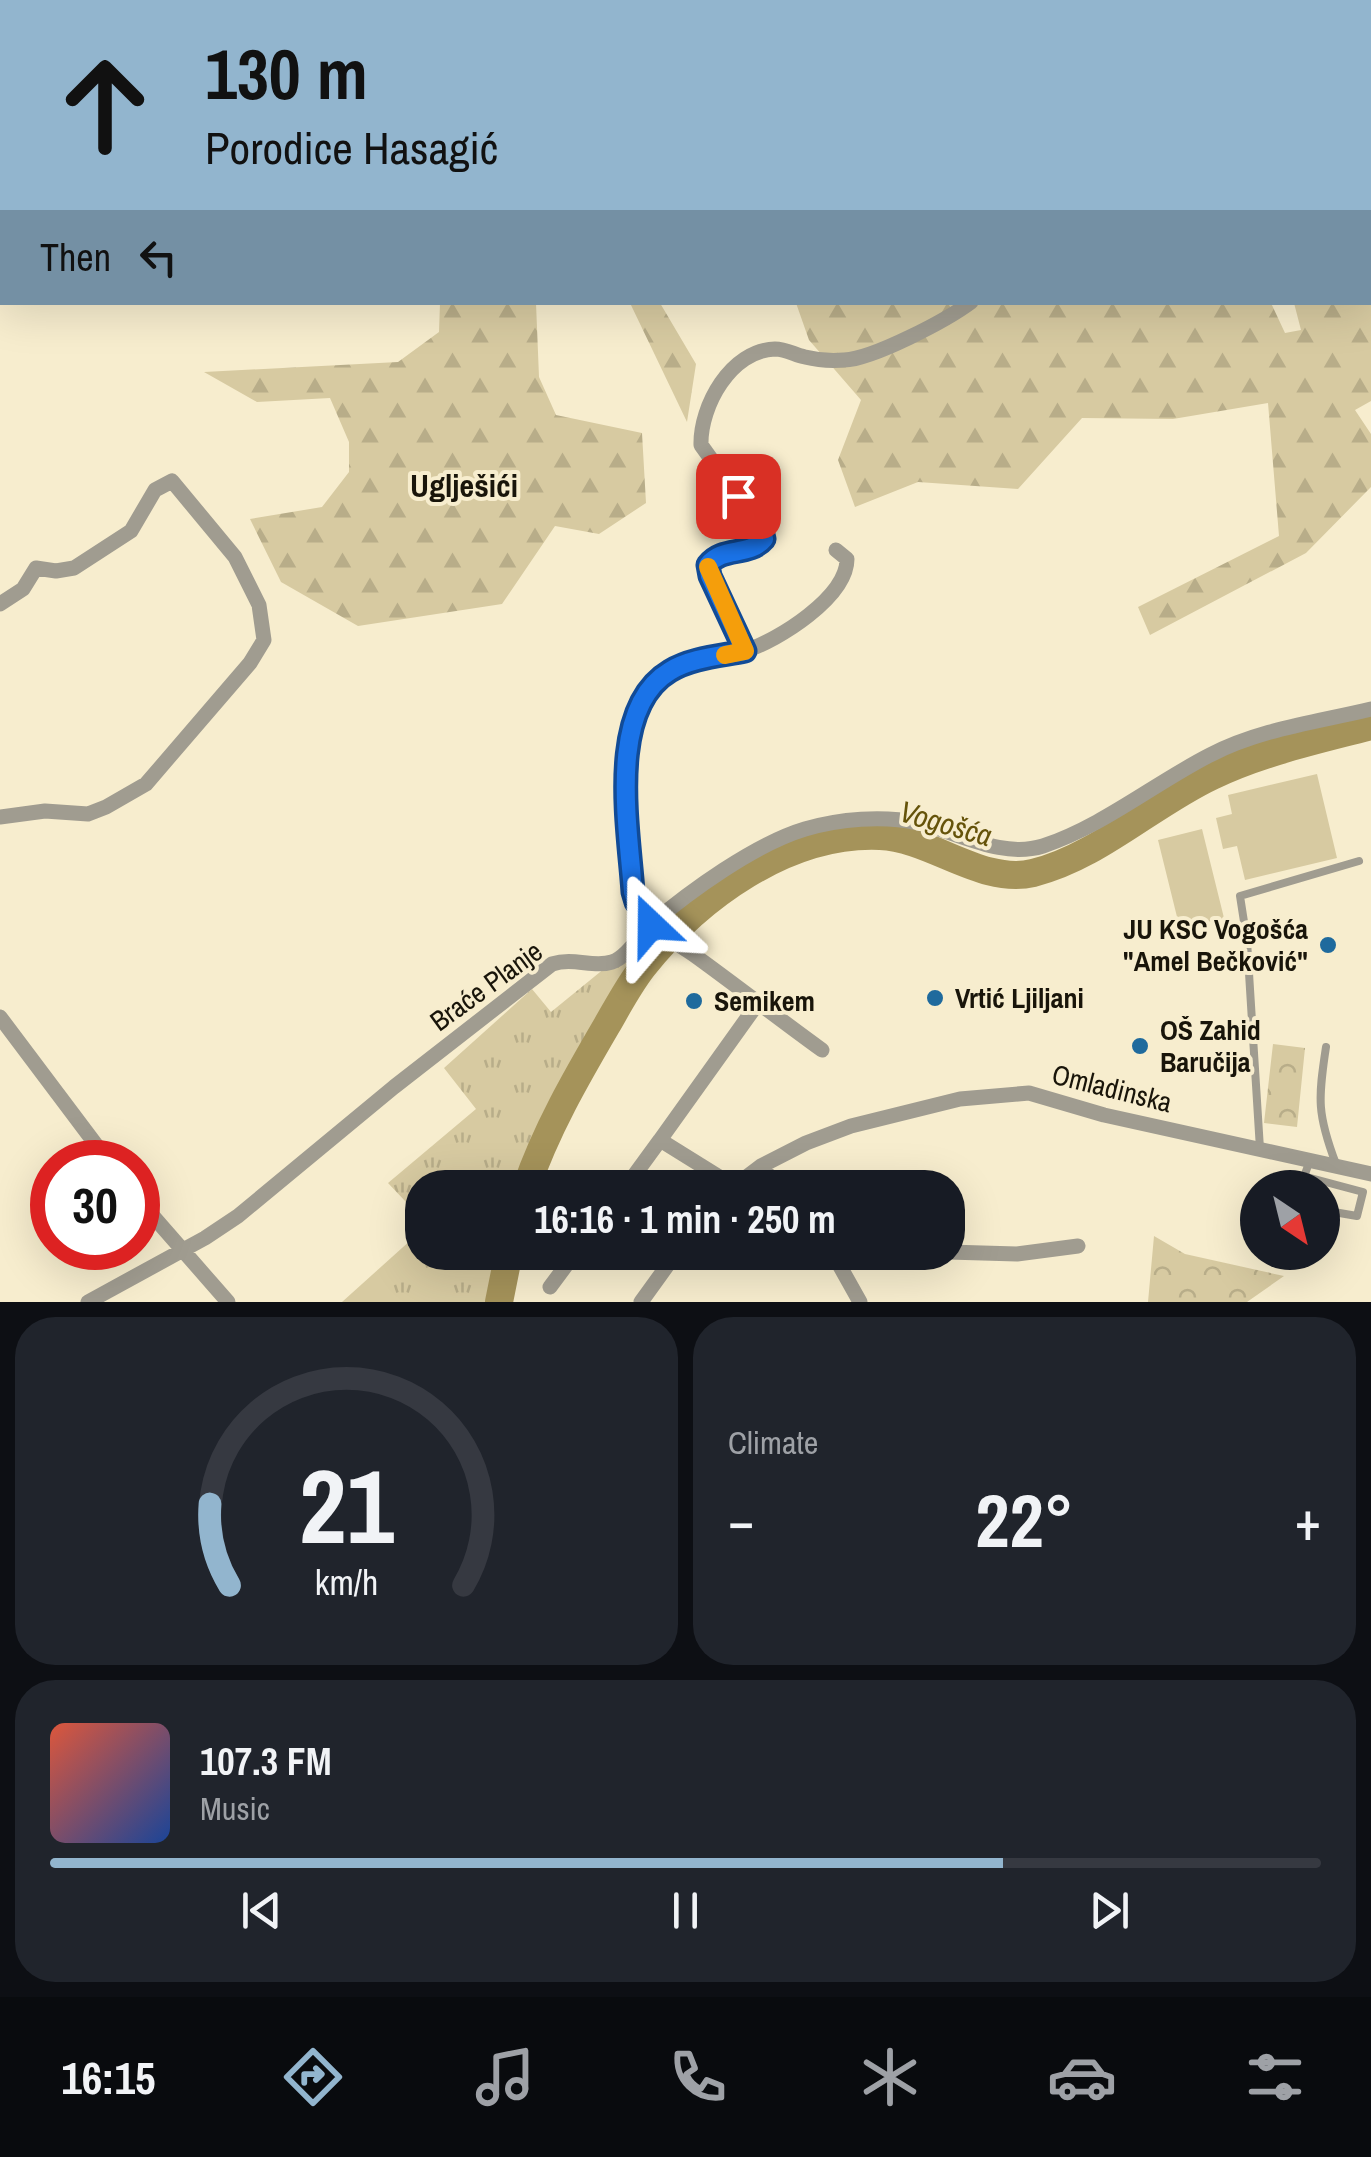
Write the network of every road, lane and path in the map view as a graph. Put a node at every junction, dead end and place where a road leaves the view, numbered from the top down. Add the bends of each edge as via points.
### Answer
1 (965, 305) edge
2 (836, 550) dead end
3 (0, 604) edge
4 (745, 651) junction
5 (1371, 709) edge
6 (0, 817) edge
7 (1359, 860) dead end
8 (656, 928) junction
9 (758, 1004) junction
10 (0, 1017) edge
11 (1326, 1047) dead end
12 (822, 1050) dead end
13 (92, 1140) edge
14 (660, 1140) junction
15 (1260, 1149) junction
16 (1310, 1160) junction
17 (761, 1166) junction
18 (1338, 1168) junction
19 (638, 1170) edge
20 (707, 1170) edge
21 (756, 1170) edge
22 (764, 1170) edge
23 (1306, 1170) edge
24 (1371, 1174) edge
25 (1340, 1186) edge
26 (1340, 1213) edge
27 (160, 1225) edge
28 (1078, 1246) dead end
29 (180, 1249) junction
30 (965, 1252) edge
31 (563, 1270) edge
32 (664, 1270) edge
33 (843, 1270) edge
34 (550, 1288) dead end
35 (88, 1302) edge
36 (228, 1302) edge
37 (641, 1302) edge
38 (860, 1302) edge

1 - 4 street via 879,352 846,360 756,352 720,385 701,445 764,539 708,565
2 - 4 street via 847,559 847,572 835,592 788,630
3 - 6 street via 36,568 74,568 131,531 155,490 172,480 235,556 259,604 264,640 146,784 88,814
4 - 8 street via 666,673 638,708 625,785 633,892
5 - 8 street, Braće Planje via 1258,735 1212,754 1042,846 1012,850 892,819 808,828 760,848
7 - 15 lane via 1240,896
8 - 9 street
8 - 29 street, Braće Planje via 612,962 552,964 238,1216
9 - 12 street
9 - 14 street
10 - 13 street
11 - 18 lane via 1321,1125
14 - 19 street
14 - 20 street, Omladinska
15 - 16 street, Omladinska
15 - 17 street, Omladinska via 1029,1093 960,1099 851,1126
16 - 18 street, Omladinska
16 - 23 lane
17 - 21 street, Omladinska
17 - 22 street
18 - 24 street, Omladinska
25 - 26 lane via 1363,1192 1357,1216
27 - 29 street
28 - 30 street
29 - 35 street, Braće Planje
29 - 36 street
31 - 34 street
32 - 37 street
33 - 38 street

